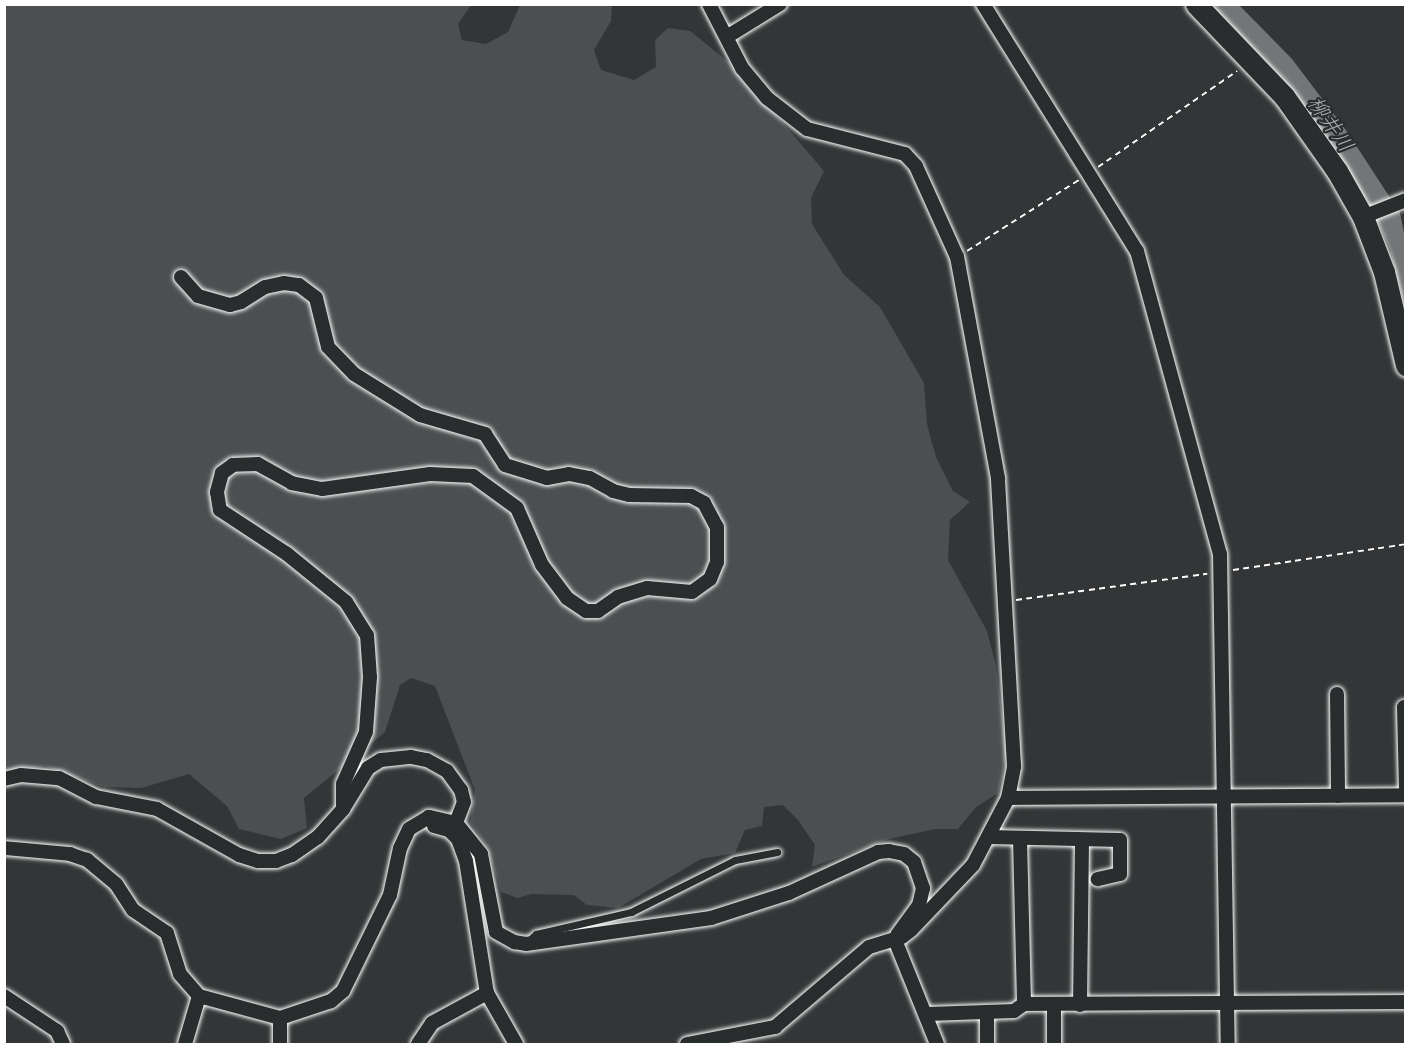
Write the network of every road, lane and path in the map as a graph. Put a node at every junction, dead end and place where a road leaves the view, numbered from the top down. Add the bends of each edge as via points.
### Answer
1 (709, 4) edge
2 (780, 4) edge
3 (983, 4) edge
4 (1196, 4) edge
5 (728, 36) junction
6 (1253, 60) junction
7 (1090, 173) junction
8 (1402, 202) edge
9 (1367, 216) junction
10 (957, 257) junction
11 (181, 277) dead end
12 (1406, 364) edge
13 (1406, 544) edge
14 (1223, 571) junction
15 (1004, 600) junction
16 (1337, 694) dead end
17 (1404, 707) dead end
18 (4, 779) edge
19 (1406, 787) edge
20 (1406, 795) edge
21 (1338, 796) junction
22 (1008, 798) junction
23 (1226, 798) junction
24 (343, 809) junction
25 (456, 823) junction
26 (417, 824) junction
27 (990, 837) junction
28 (1020, 839) junction
29 (1082, 840) junction
30 (4, 848) edge
31 (777, 852) dead end
32 (1098, 879) dead end
33 (895, 940) junction
34 (526, 944) junction
35 (487, 993) junction
36 (4, 996) edge
37 (199, 996) junction
38 (1406, 1002) edge
39 (1024, 1004) junction
40 (1054, 1005) junction
41 (1080, 1005) junction
42 (1228, 1006) junction
43 (987, 1012) junction
44 (928, 1014) junction
45 (280, 1018) junction
46 (63, 1044) edge
47 (185, 1044) edge
48 (280, 1044) edge
49 (418, 1044) edge
50 (516, 1044) edge
51 (687, 1044) edge
52 (938, 1044) edge
53 (987, 1044) edge
54 (1054, 1044) edge
55 (1228, 1044) edge

1 - 5 street
2 - 5 street
3 - 7 street
4 - 6 main road
5 - 10 street via 728,46 767,98 807,129 905,154 915,166
6 - 7 path
6 - 9 main road via 1311,132
7 - 10 path
7 - 14 street via 1144,266
8 - 9 street
9 - 12 main road
10 - 15 street via 998,478
11 - 24 street via 198,296 230,305 265,287 299,285 316,298 328,347 354,374 420,415 485,434 505,465 547,478 568,474 590,478 629,495 692,496 704,503 717,527 717,562 710,579 692,592 647,588 618,597 598,611 586,611 567,598 542,565 517,508 473,476 430,474 322,489 292,483 258,464 233,465 222,473 217,492 220,510 287,555 346,602 367,635 370,677 366,732 356,763 343,784
13 - 14 path
14 - 15 path
14 - 23 street
15 - 22 street via 1014,766
16 - 21 street
17 - 19 street
18 - 24 street via 21,775 59,778 96,797 157,809 239,855 258,861 276,861 292,855 318,837
20 - 21 street
21 - 23 street
22 - 23 street
22 - 27 street
23 - 42 street
24 - 25 street via 368,768 381,760 411,757 447,771 461,790 464,802
25 - 26 street via 429,817
25 - 34 street via 481,854 496,932
26 - 35 street via 440,826 458,839 466,861
26 - 45 street via 403,838 390,896 343,991 331,1001
27 - 28 street
27 - 33 street via 957,885 911,930
28 - 29 street
28 - 39 street
29 - 32 street via 1120,840 1120,874
29 - 41 street
30 - 37 street via 70,854 104,871 133,910 167,933 180,975
31 - 34 lane via 735,860 632,912 536,934
33 - 34 street via 919,905 923,888 914,862 904,854 889,851 878,852 789,893 711,918
33 - 44 street
33 - 51 street via 869,947 775,1027
35 - 49 street via 432,1023
35 - 50 street
36 - 46 street via 57,1031
37 - 45 street
37 - 47 street
38 - 42 street
39 - 40 street
39 - 43 street via 1014,1011
40 - 41 street
40 - 54 street
41 - 42 street
42 - 55 street
43 - 44 street
43 - 53 street
44 - 52 street
45 - 48 street

